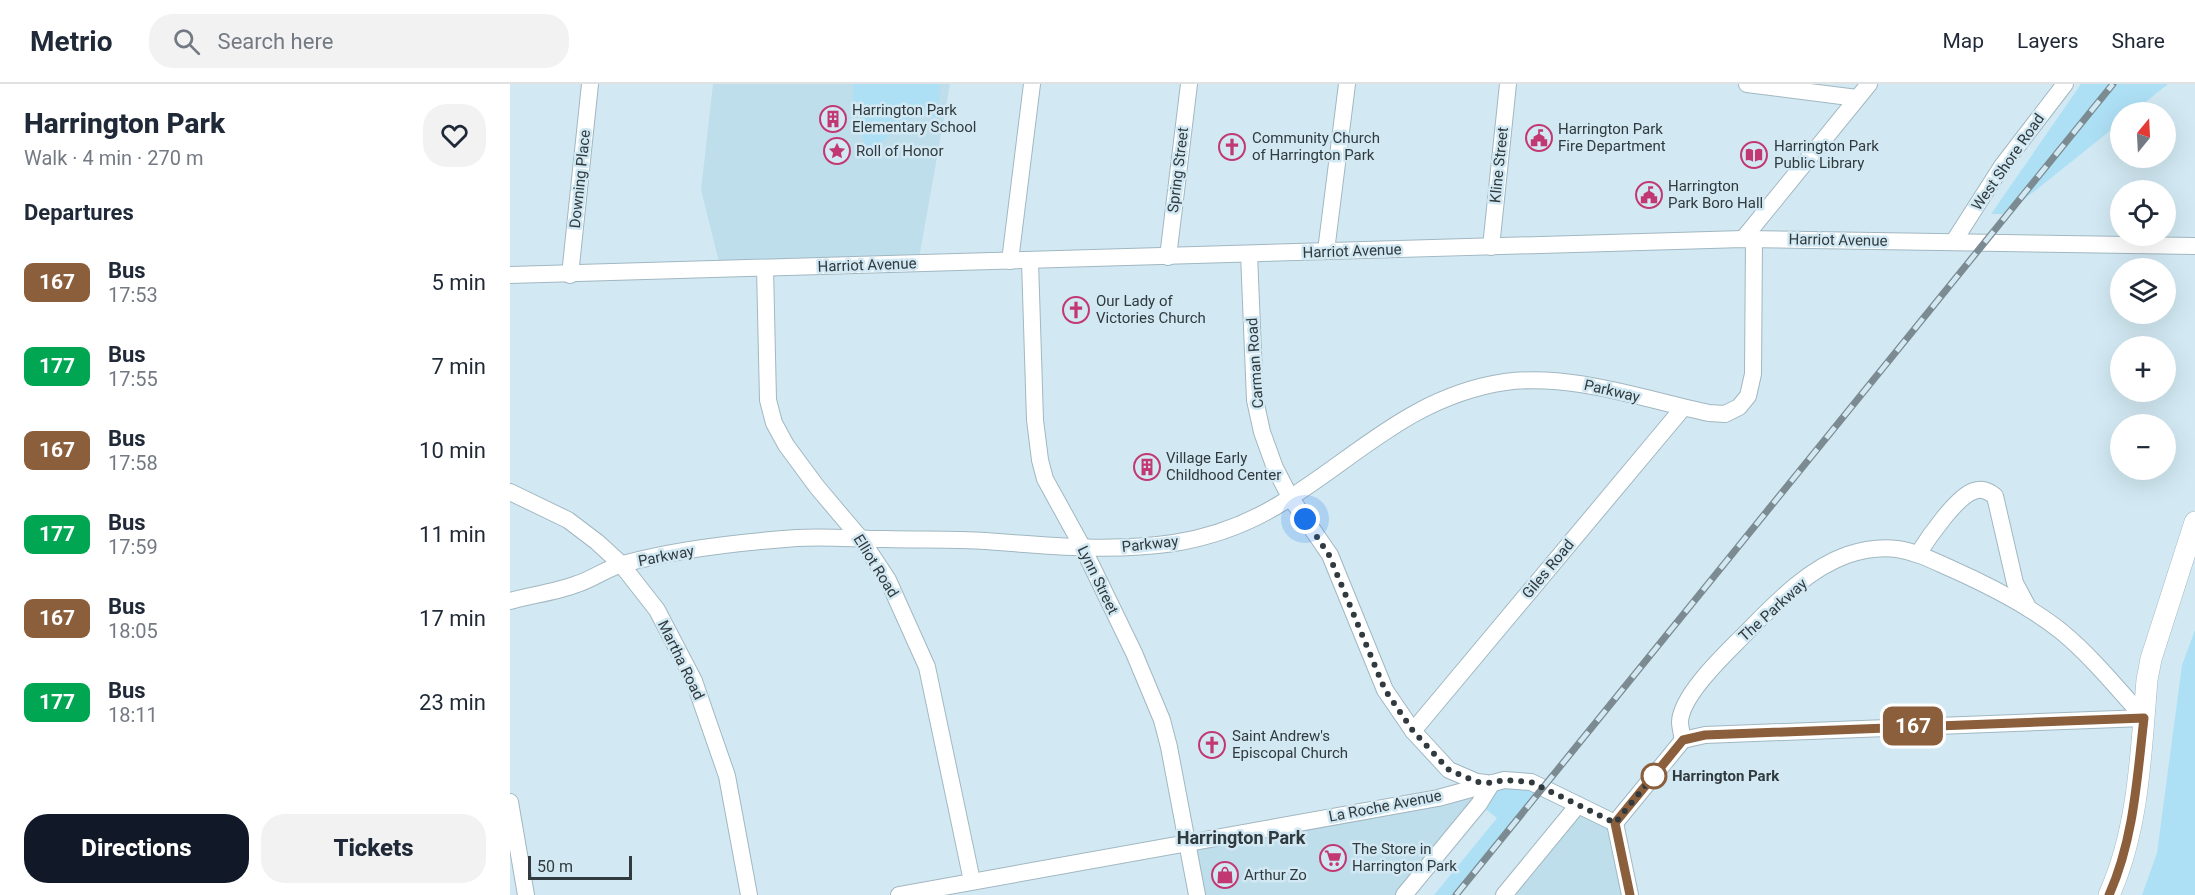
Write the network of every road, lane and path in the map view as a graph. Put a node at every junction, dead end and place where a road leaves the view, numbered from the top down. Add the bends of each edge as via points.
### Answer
1 (590, 84) edge
2 (1032, 84) edge
3 (1189, 84) edge
4 (1347, 84) edge
5 (1508, 84) edge
6 (1747, 84) edge
7 (1869, 84) edge
8 (2065, 84) edge
9 (1857, 98) junction
10 (1749, 239) junction
11 (1954, 241) junction
12 (2195, 246) edge
13 (1491, 247) junction
14 (1326, 251) junction
15 (1249, 254) junction
16 (1168, 257) junction
17 (1010, 261) junction
18 (1030, 261) junction
19 (765, 268) junction
20 (570, 275) junction
21 (510, 276) edge
22 (1683, 408) junction
23 (510, 492) edge
24 (1290, 497) junction
25 (2195, 522) edge
26 (861, 539) junction
27 (1083, 548) junction
28 (1918, 554) junction
29 (621, 564) junction
30 (510, 601) edge
31 (2029, 609) junction
32 (2144, 718) junction
33 (1413, 731) junction
34 (1683, 740) junction
35 (1492, 783) junction
36 (510, 802) edge
37 (1578, 805) junction
38 (1615, 823) junction
39 (1188, 842) junction
40 (2127, 842) junction
41 (972, 881) junction
42 (526, 895) edge
43 (749, 895) edge
44 (899, 895) edge
45 (1197, 895) edge
46 (1404, 895) edge
47 (1504, 895) edge
48 (1630, 895) edge
49 (2109, 895) edge
50 (2124, 895) edge

1 - 20 street, Downing Place
2 - 17 street
3 - 16 street, Spring Street
4 - 14 street
5 - 13 street, Kline Street
6 - 9 street
7 - 9 street
8 - 11 street, West Shore Road via 2002,166
9 - 10 street
10 - 11 street, Harriot Avenue
10 - 13 street, Harriot Avenue
10 - 22 street, Parkway via 1753,374 1748,396 1739,407 1725,414
11 - 12 street, Harriot Avenue
13 - 14 street, Harriot Avenue
14 - 15 street, Harriot Avenue
15 - 16 street, Harriot Avenue
15 - 24 street, Carman Road via 1255,400 1262,432
16 - 18 street, Harriot Avenue
17 - 18 street, Harriot Avenue
17 - 19 street, Harriot Avenue
18 - 27 street, Lynn Street via 1040,460 1045,479
19 - 20 street, Harriot Avenue
19 - 26 street, Elliot Road via 768,400 774,423 817,487
20 - 21 street, Harriot Avenue
22 - 24 street, Parkway via 1569,382 1504,382 1422,408
22 - 33 street, Giles Road
23 - 29 street, Martha Road via 568,520
24 - 27 street, Parkway via 1213,534 1133,548
24 - 33 street, Carman Road via 1329,555 1385,690
25 - 32 main road via 2151,659
26 - 27 street, Parkway
26 - 29 street, Parkway via 800,538 709,547
26 - 41 street, Elliot Road via 888,580 927,667
27 - 39 street, Lynn Street via 1162,720
28 - 31 street, The Parkway
28 - 31 street, The Parkway via 1964,496 1986,490 1995,496 2015,584
28 - 34 street, The Parkway via 1871,549 1847,555 1789,591 1715,664 1686,703 1680,721
29 - 30 street, Parkway via 576,585
29 - 43 street, Martha Road via 657,610 694,681 728,776
31 - 32 street, The Parkway via 2063,632
32 - 34 street via 1705,735
32 - 40 main road
33 - 35 street, Carman Road via 1449,770 1477,782
34 - 38 street
35 - 37 street, La Roche Avenue via 1531,782
35 - 39 street, La Roche Avenue via 1438,798
35 - 46 street
36 - 42 street
37 - 38 street, La Roche Avenue
37 - 47 street
38 - 48 street
39 - 41 street, La Roche Avenue
39 - 45 street, Lynn Street
40 - 49 main road
40 - 50 main road
41 - 44 street, La Roche Avenue

